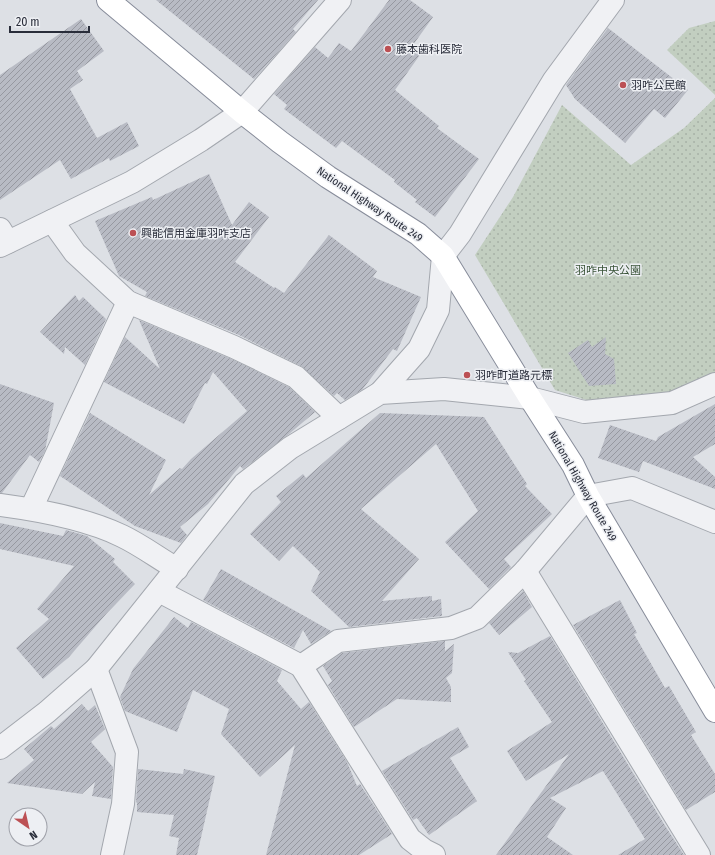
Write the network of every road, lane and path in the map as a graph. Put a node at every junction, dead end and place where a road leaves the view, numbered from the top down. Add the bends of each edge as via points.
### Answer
1 (108, 0) edge
2 (340, 0) edge
3 (613, 0) edge
4 (242, 112) junction
5 (52, 221) junction
6 (3, 239) edge
7 (443, 256) junction
8 (128, 302) junction
9 (715, 384) edge
10 (380, 393) junction
11 (530, 398) junction
12 (338, 418) junction
13 (588, 496) junction
14 (0, 505) edge
15 (31, 509) junction
16 (715, 522) edge
17 (176, 569) junction
18 (525, 571) junction
19 (159, 591) junction
20 (301, 666) junction
21 (96, 669) junction
22 (715, 711) edge
23 (0, 748) edge
24 (112, 855) edge
25 (434, 855) edge
26 (699, 855) edge

1 - 4 highway, National Highway Route 249
2 - 4 street
3 - 7 street via 554,80 460,234
4 - 5 street via 132,182
4 - 7 highway, National Highway Route 249 via 328,177 418,234
5 - 6 street
5 - 8 street via 75,253
7 - 10 street via 438,310 419,349
7 - 11 highway, National Highway Route 249
8 - 12 street via 296,376
8 - 15 street
9 - 11 street via 672,403 584,412
10 - 11 street via 444,389
10 - 12 street
11 - 13 highway, National Highway Route 249 via 573,464
12 - 17 street via 290,448 244,484
13 - 16 street via 632,488
13 - 18 street
13 - 22 highway, National Highway Route 249
14 - 15 street
15 - 17 street via 97,525 122,536
17 - 19 street
18 - 20 street via 477,618 452,628 338,641
18 - 26 street
19 - 20 street
19 - 21 street
20 - 25 street via 410,839
21 - 23 street via 47,712
21 - 24 street via 127,752 123,804

